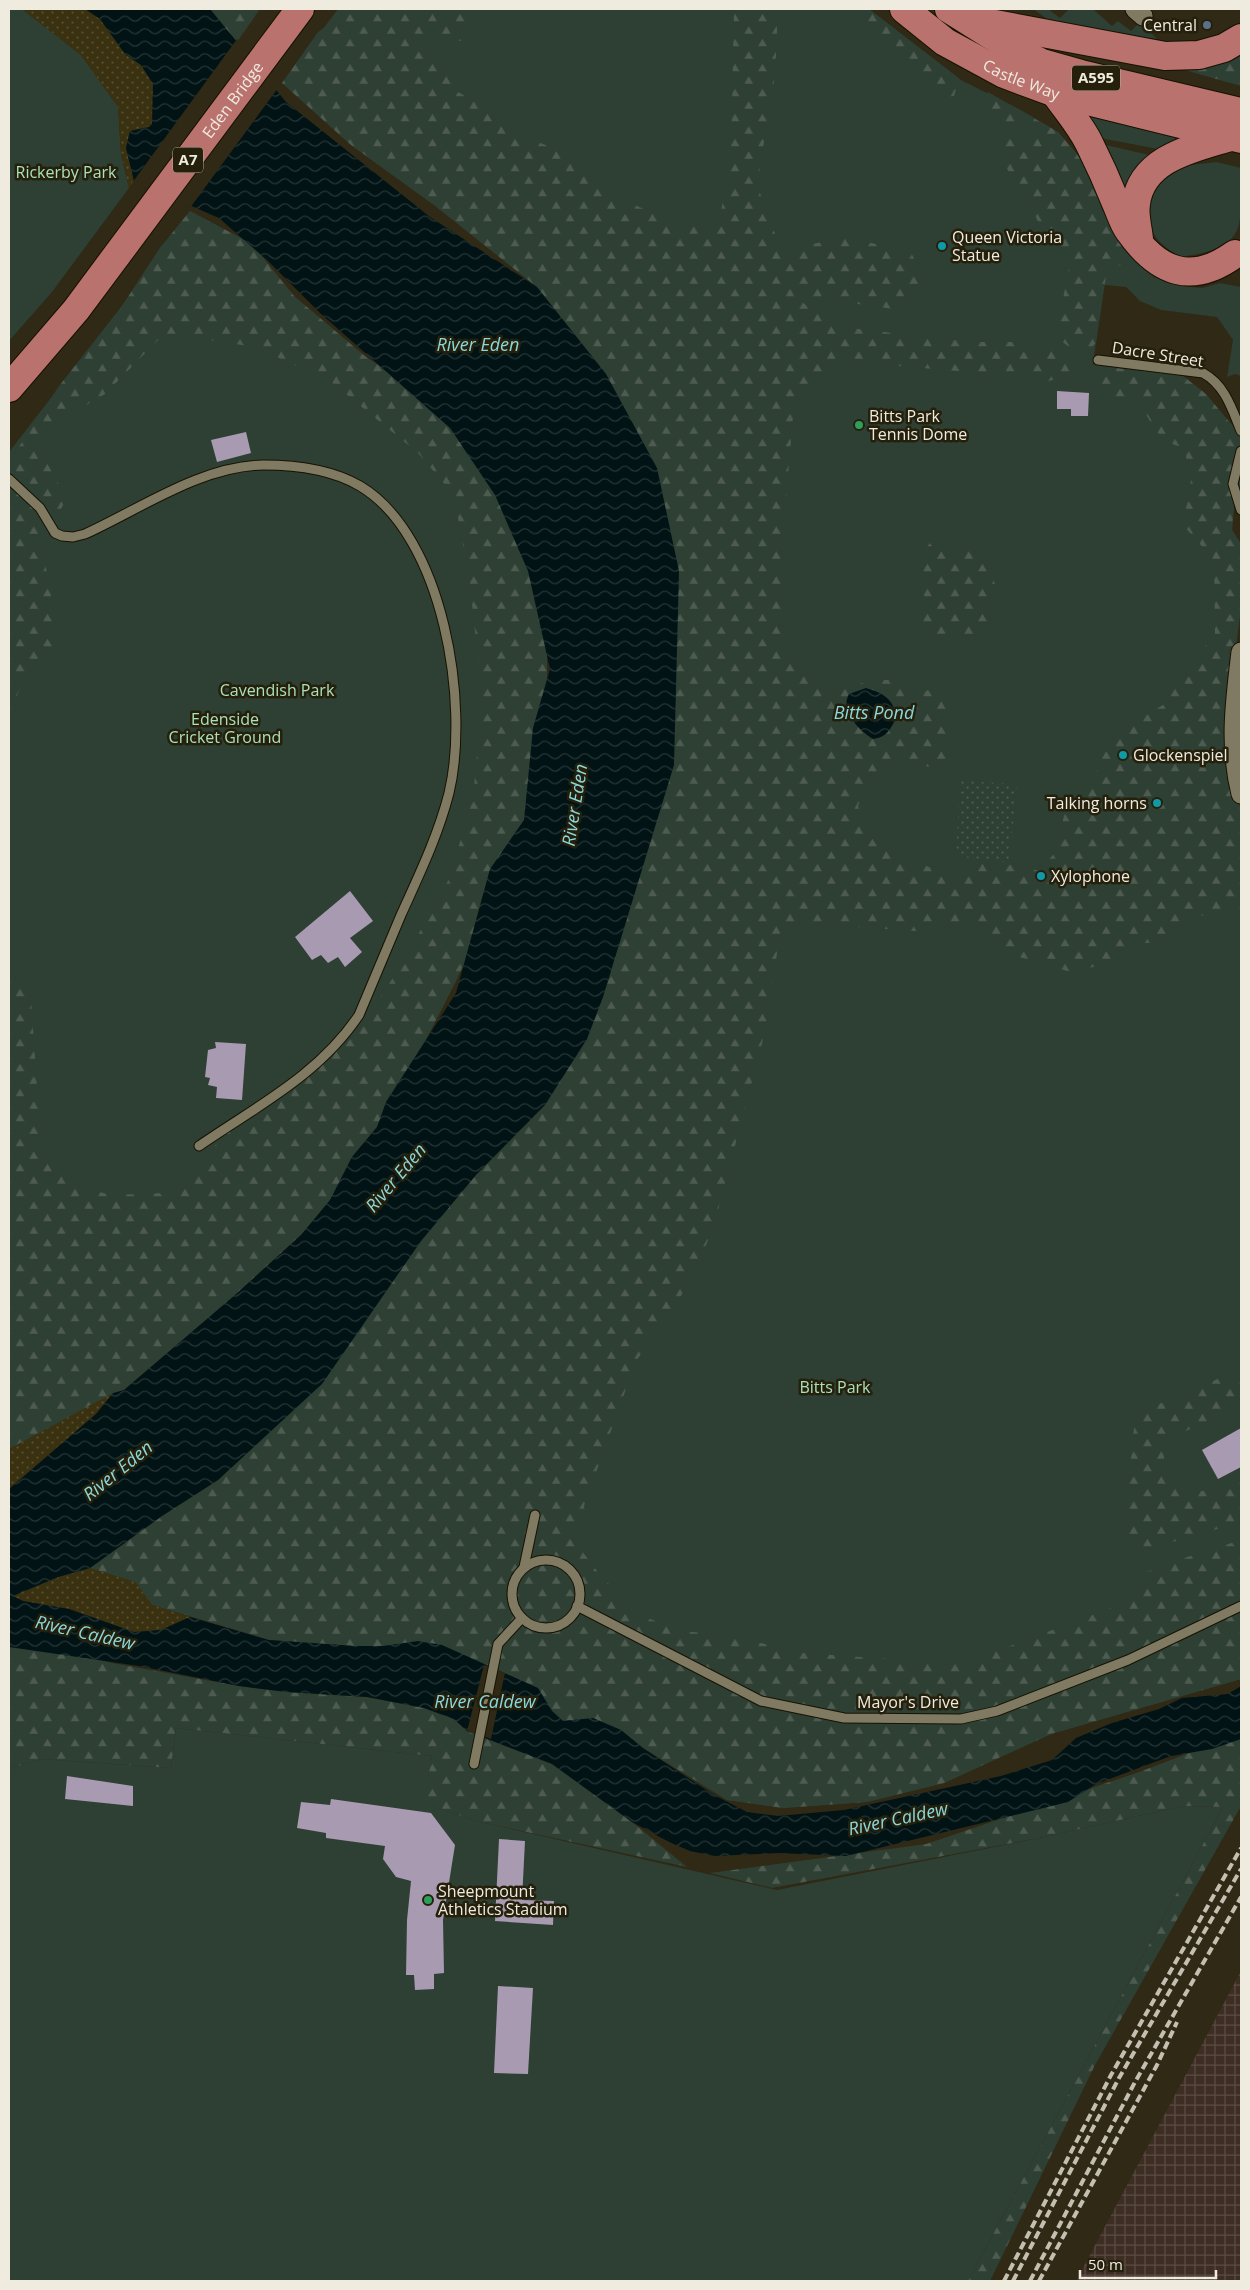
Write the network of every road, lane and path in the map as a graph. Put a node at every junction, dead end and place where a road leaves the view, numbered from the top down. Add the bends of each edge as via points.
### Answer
1 (300, 9) edge
2 (904, 9) edge
3 (955, 13) edge
4 (1241, 38) edge
5 (1055, 92) junction
6 (1241, 112) edge
7 (1236, 138) edge
8 (1139, 244) junction
9 (1238, 260) edge
10 (1098, 360) dead end
11 (9, 388) edge
12 (1241, 431) edge
13 (1241, 451) edge
14 (9, 479) edge
15 (1241, 510) edge
16 (1241, 652) edge
17 (1241, 794) edge
18 (199, 1146) dead end
19 (535, 1515) dead end
20 (524, 1567) junction
21 (577, 1606) junction
22 (1241, 1606) edge
23 (522, 1618) junction
24 (474, 1764) dead end

1 - 11 main road, Eden Bridge / A7 via 76,310
2 - 5 main road, Castle Way / A595 via 945,42 1004,74
3 - 4 main road via 1165,56 1224,48
3 - 6 main road, Castle Way / A595 via 1042,63
5 - 7 main road, Castle Way / A595
5 - 8 main road via 1088,140 1128,230
7 - 8 main road via 1186,151 1149,173 1140,188 1136,205
8 - 9 main road via 1157,262 1183,272 1198,272
10 - 12 lane, Dacre Street via 1207,376 1228,399
13 - 15 lane via 1233,484
14 - 18 lane via 40,508 55,532 73,537 212,474 262,465 335,474 375,497 399,524 429,576 441,613 451,658 457,728 449,793 426,860 359,1015 346,1035 318,1065
16 - 17 street via 1233,738
19 - 20 lane
20 - 21 lane via 545,1560 557,1561 567,1567 579,1585
20 - 23 lane via 512,1592
21 - 22 lane, Mayor's Drive via 761,1702 844,1718 952,1718 997,1711 1128,1660
21 - 23 lane via 568,1619 554,1627 532,1625
23 - 24 lane via 498,1644

